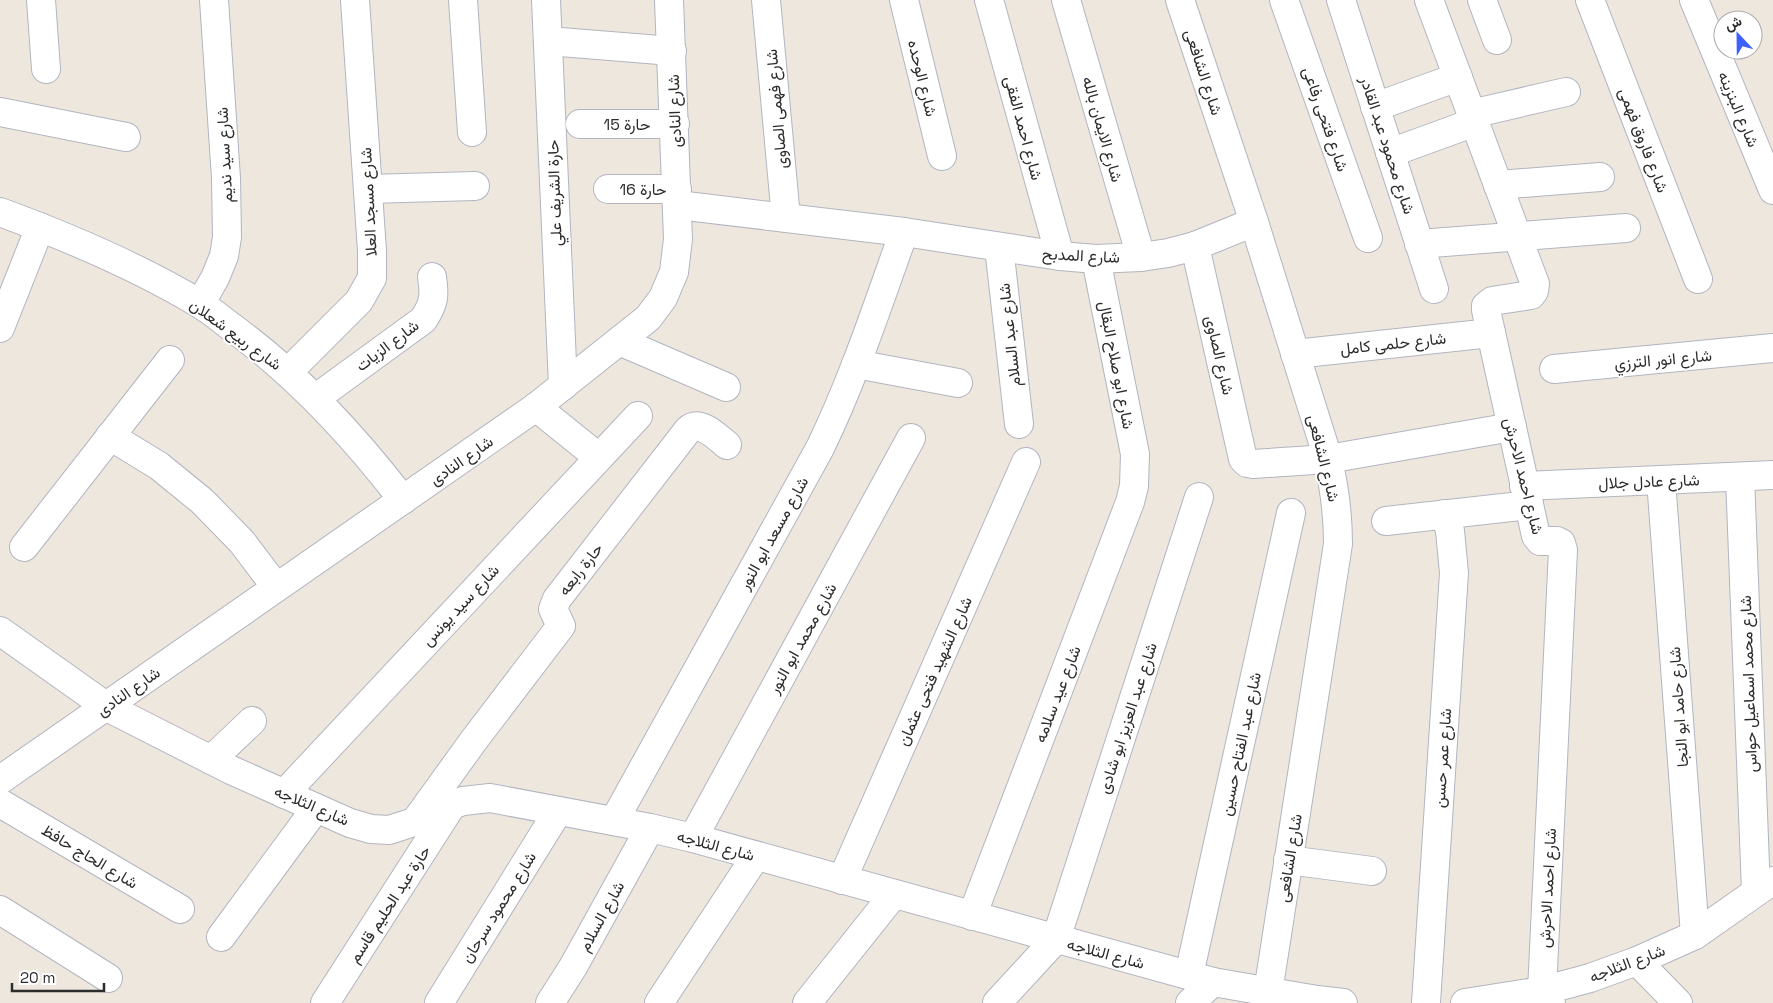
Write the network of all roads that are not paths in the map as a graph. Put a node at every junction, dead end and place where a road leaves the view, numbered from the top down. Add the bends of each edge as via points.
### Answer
1 (41, 0) edge
2 (214, 0) edge
3 (355, 0) edge
4 (463, 0) edge
5 (546, 0) edge
6 (669, 0) edge
7 (766, 0) edge
8 (904, 0) edge
9 (989, 0) edge
10 (1066, 0) edge
11 (1180, 0) edge
12 (1284, 0) edge
13 (1341, 0) edge
14 (1429, 0) edge
15 (1482, 0) edge
16 (1590, 0) edge
17 (1694, 0) edge
18 (1497, 40) dead end
19 (548, 41) junction
20 (672, 51) junction
21 (46, 69) dead end
22 (1458, 77) junction
23 (1566, 92) dead end
24 (1375, 107) junction
25 (0, 112) edge
26 (1473, 118) junction
27 (580, 124) dead end
28 (674, 124) junction
29 (472, 132) dead end
30 (126, 137) dead end
31 (1390, 153) junction
32 (942, 156) dead end
33 (1600, 177) dead end
34 (1498, 185) junction
35 (474, 186) dead end
36 (608, 189) dead end
37 (368, 190) junction
38 (1773, 190) edge
39 (678, 197) junction
40 (0, 212) edge
41 (786, 218) junction
42 (1254, 222) junction
43 (40, 227) junction
44 (1626, 228) dead end
45 (904, 232) junction
46 (1518, 237) junction
47 (1368, 238) dead end
48 (1420, 244) junction
49 (1195, 246) junction
50 (999, 247) junction
51 (1060, 256) junction
52 (1141, 257) junction
53 (1096, 259) junction
54 (432, 277) dead end
55 (1698, 279) dead end
56 (1434, 289) dead end
57 (200, 304) junction
58 (0, 328) edge
59 (1490, 333) junction
60 (619, 341) junction
61 (1773, 348) edge
62 (1295, 354) junction
63 (170, 360) dead end
64 (856, 364) junction
65 (1554, 369) dead end
66 (288, 372) junction
67 (958, 383) dead end
68 (563, 386) junction
69 (726, 387) dead end
70 (316, 398) junction
71 (536, 407) junction
72 (638, 416) dead end
73 (1019, 424) dead end
74 (1512, 427) junction
75 (110, 436) junction
76 (911, 438) dead end
77 (727, 445) dead end
78 (598, 457) junction
79 (1328, 459) junction
80 (1026, 462) dead end
81 (1135, 470) joint
82 (1773, 475) edge
83 (1740, 477) junction
84 (1660, 480) junction
85 (1527, 496) junction
86 (1199, 497) dead end
87 (403, 500) junction
88 (1291, 513) dead end
89 (1445, 514) junction
90 (1386, 521) dead end
91 (24, 547) dead end
92 (276, 587) junction
93 (0, 631) edge
94 (107, 707) junction
95 (252, 721) dead end
96 (211, 760) junction
97 (0, 780) edge
98 (284, 794) junction
99 (0, 803) edge
100 (452, 805) junction
101 (316, 808) junction
102 (558, 810) junction
103 (614, 821) junction
104 (414, 822) junction
105 (650, 828) junction
106 (693, 838) junction
107 (756, 856) junction
108 (1288, 860) junction
109 (1372, 871) dead end
110 (842, 880) junction
111 (1766, 888) edge
112 (894, 894) junction
113 (180, 909) dead end
114 (0, 910) edge
115 (972, 916) junction
116 (1695, 934) junction
117 (221, 937) dead end
118 (1056, 939) junction
119 (1637, 961) junction
120 (108, 978) dead end
121 (1201, 979) junction
122 (1268, 992) junction
123 (1547, 997) edge
124 (1318, 1002) edge
125 (325, 1003) edge
126 (439, 1003) edge
127 (550, 1003) edge
128 (659, 1003) edge
129 (807, 1003) edge
130 (998, 1003) edge
131 (1190, 1003) edge
132 (1343, 1003) edge
133 (1426, 1003) edge
134 (1465, 1003) edge
135 (1678, 1003) edge

1 - 21 street
2 - 57 street, شارع سيد نديم via 226,178 226,237 224,256
3 - 37 street, شارع مسجد العلا
4 - 29 street
5 - 19 street, حارة الشريف علي
6 - 20 street, شارع النادى
7 - 41 street, شارع فهمى الصاوى
8 - 32 street, شارع الوحده
9 - 51 street, شارع احمد الفقى
10 - 52 street, شارع الايمان بالله
11 - 42 street, شارع الشافعى
12 - 47 street, شارع فتحى رفاعى
13 - 24 street, شارع محمود عبد القادر
14 - 22 street, شارع احمد الاحرش
15 - 18 street
16 - 55 street, شارع فاروق فهمى
17 - 38 street, شارع البنزينه
19 - 20 street
19 - 68 street, حارة الشريف علي
20 - 28 street, شارع النادى
22 - 24 street
22 - 26 street, شارع احمد الاحرش
23 - 26 street
24 - 31 street, شارع محمود عبد القادر
25 - 30 street
26 - 31 street
26 - 34 street, شارع احمد الاحرش
27 - 28 street, حارة 15
28 - 39 street, شارع النادى
31 - 48 street, شارع محمود عبد القادر
33 - 34 street
34 - 46 street, شارع احمد الاحرش
35 - 37 street
36 - 39 street, حارة 16
37 - 66 street, شارع مسجد العلا via 372,278 359,301
39 - 41 street, حارة 16
39 - 60 street, شارع النادى via 674,272 663,298 648,318
40 - 43 street, شارع ربيع شعلان
41 - 45 street, شارع المدبح
42 - 49 street, شارع المدبح
42 - 62 street, شارع الشافعى
43 - 57 street, شارع ربيع شعلان via 109,256
43 - 58 street
44 - 46 street
45 - 50 street, شارع المدبح
45 - 64 street, شارع مسعد ابو النور
46 - 48 street
46 - 59 street, شارع احمد الاحرش via 1535,284 1534,291 1527,297 1488,303
48 - 56 street, شارع محمود عبد القادر
49 - 52 street, شارع المدبح
49 - 79 street, شارع الصاوى via 1242,459 1253,464
50 - 51 street, شارع المدبح
50 - 73 street, شارع عبد السلام
51 - 53 street, شارع المدبح
52 - 53 street, شارع المدبح
53 - 81 street, شارع ابو صلاح البقال via 1135,454
54 - 70 street, شارع الزيات via 434,294 431,309 423,320
57 - 66 street, شارع ربيع شعلان
59 - 62 street, شارع حلمى كامل
59 - 74 street, شارع احمد الاحرش
60 - 68 street, شارع النادى
60 - 69 street
61 - 65 street, شارع انور الترزي
62 - 79 street, شارع الشافعى
63 - 75 street
64 - 67 street
64 - 103 street, شارع مسعد ابو النور via 820,448
66 - 70 street, شارع ربيع شعلان
68 - 71 street, شارع النادى
70 - 87 street, شارع ربيع شعلان via 368,454
71 - 78 street
71 - 87 street, شارع النادى
72 - 78 street, شارع سيد يونس
74 - 79 street
74 - 85 street, شارع احمد الاحرش
75 - 91 street
75 - 92 street via 159,466 202,501 242,542
76 - 106 street, شارع محمد ابو النور
77 - 104 street, حارة رابعه via 700,426 688,430 557,599 553,609 561,626
78 - 98 street, شارع سيد يونس
79 - 108 street, شارع الشافعى via 1338,515 1338,544
80 - 110 street, شارع الشهيد فتحى عثمان
81 - 115 street, شارع عيد سلامه via 1130,502
82 - 83 street, شارع عادل جلال
83 - 84 street, شارع عادل جلال
83 - 111 street, شارع محمد اسماعيل حواس
84 - 85 street, شارع عادل جلال
84 - 116 street, شارع حامد ابو النجا
85 - 89 street, شارع عادل جلال
85 - 123 street, شارع احمد الاحرش via 1537,539 1557,541 1563,550
86 - 118 street, شارع عبد العزيز ابو شادى
87 - 92 street, شارع النادى
88 - 121 street, شارع عبد الفتاح حسين
89 - 90 street, شارع عادل جلال
89 - 133 street, شارع عمر حسن via 1454,573
92 - 94 street, شارع النادى
93 - 94 street, شارع الثلاجه
94 - 96 street, شارع الثلاجه
94 - 97 street, شارع النادى
95 - 96 street
96 - 98 street, شارع الثلاجه
98 - 101 street, شارع الثلاجه
99 - 113 street, شارع الحاج حافظ
100 - 102 street, شارع الثلاجه via 490,798
100 - 104 street, شارع الثلاجه
100 - 125 street, حارة عبد الحليم قاسم
101 - 104 street, شارع الثلاجه via 371,829 389,830
101 - 117 street
102 - 103 street, شارع الثلاجه
102 - 126 street, شارع محمود سرحان
103 - 105 street, شارع الثلاجه
105 - 106 street, شارع الثلاجه
105 - 127 street, شارع السلام
106 - 107 street, شارع الثلاجه
107 - 110 street, شارع الثلاجه
107 - 128 street
108 - 109 street
108 - 122 street, شارع الشافعى
110 - 112 street, شارع الثلاجه
111 - 116 street, شارع الثلاجه
112 - 115 street, شارع الثلاجه
112 - 129 street
114 - 120 street
115 - 118 street, شارع الثلاجه
116 - 119 street, شارع الثلاجه
118 - 121 street, شارع الثلاجه
118 - 130 street
119 - 123 street, شارع الثلاجه
119 - 135 street
121 - 122 street, شارع الثلاجه
121 - 131 street
122 - 124 street, شارع الثلاجه
123 - 134 street, شارع الثلاجه
124 - 132 street, شارع الثلاجه

